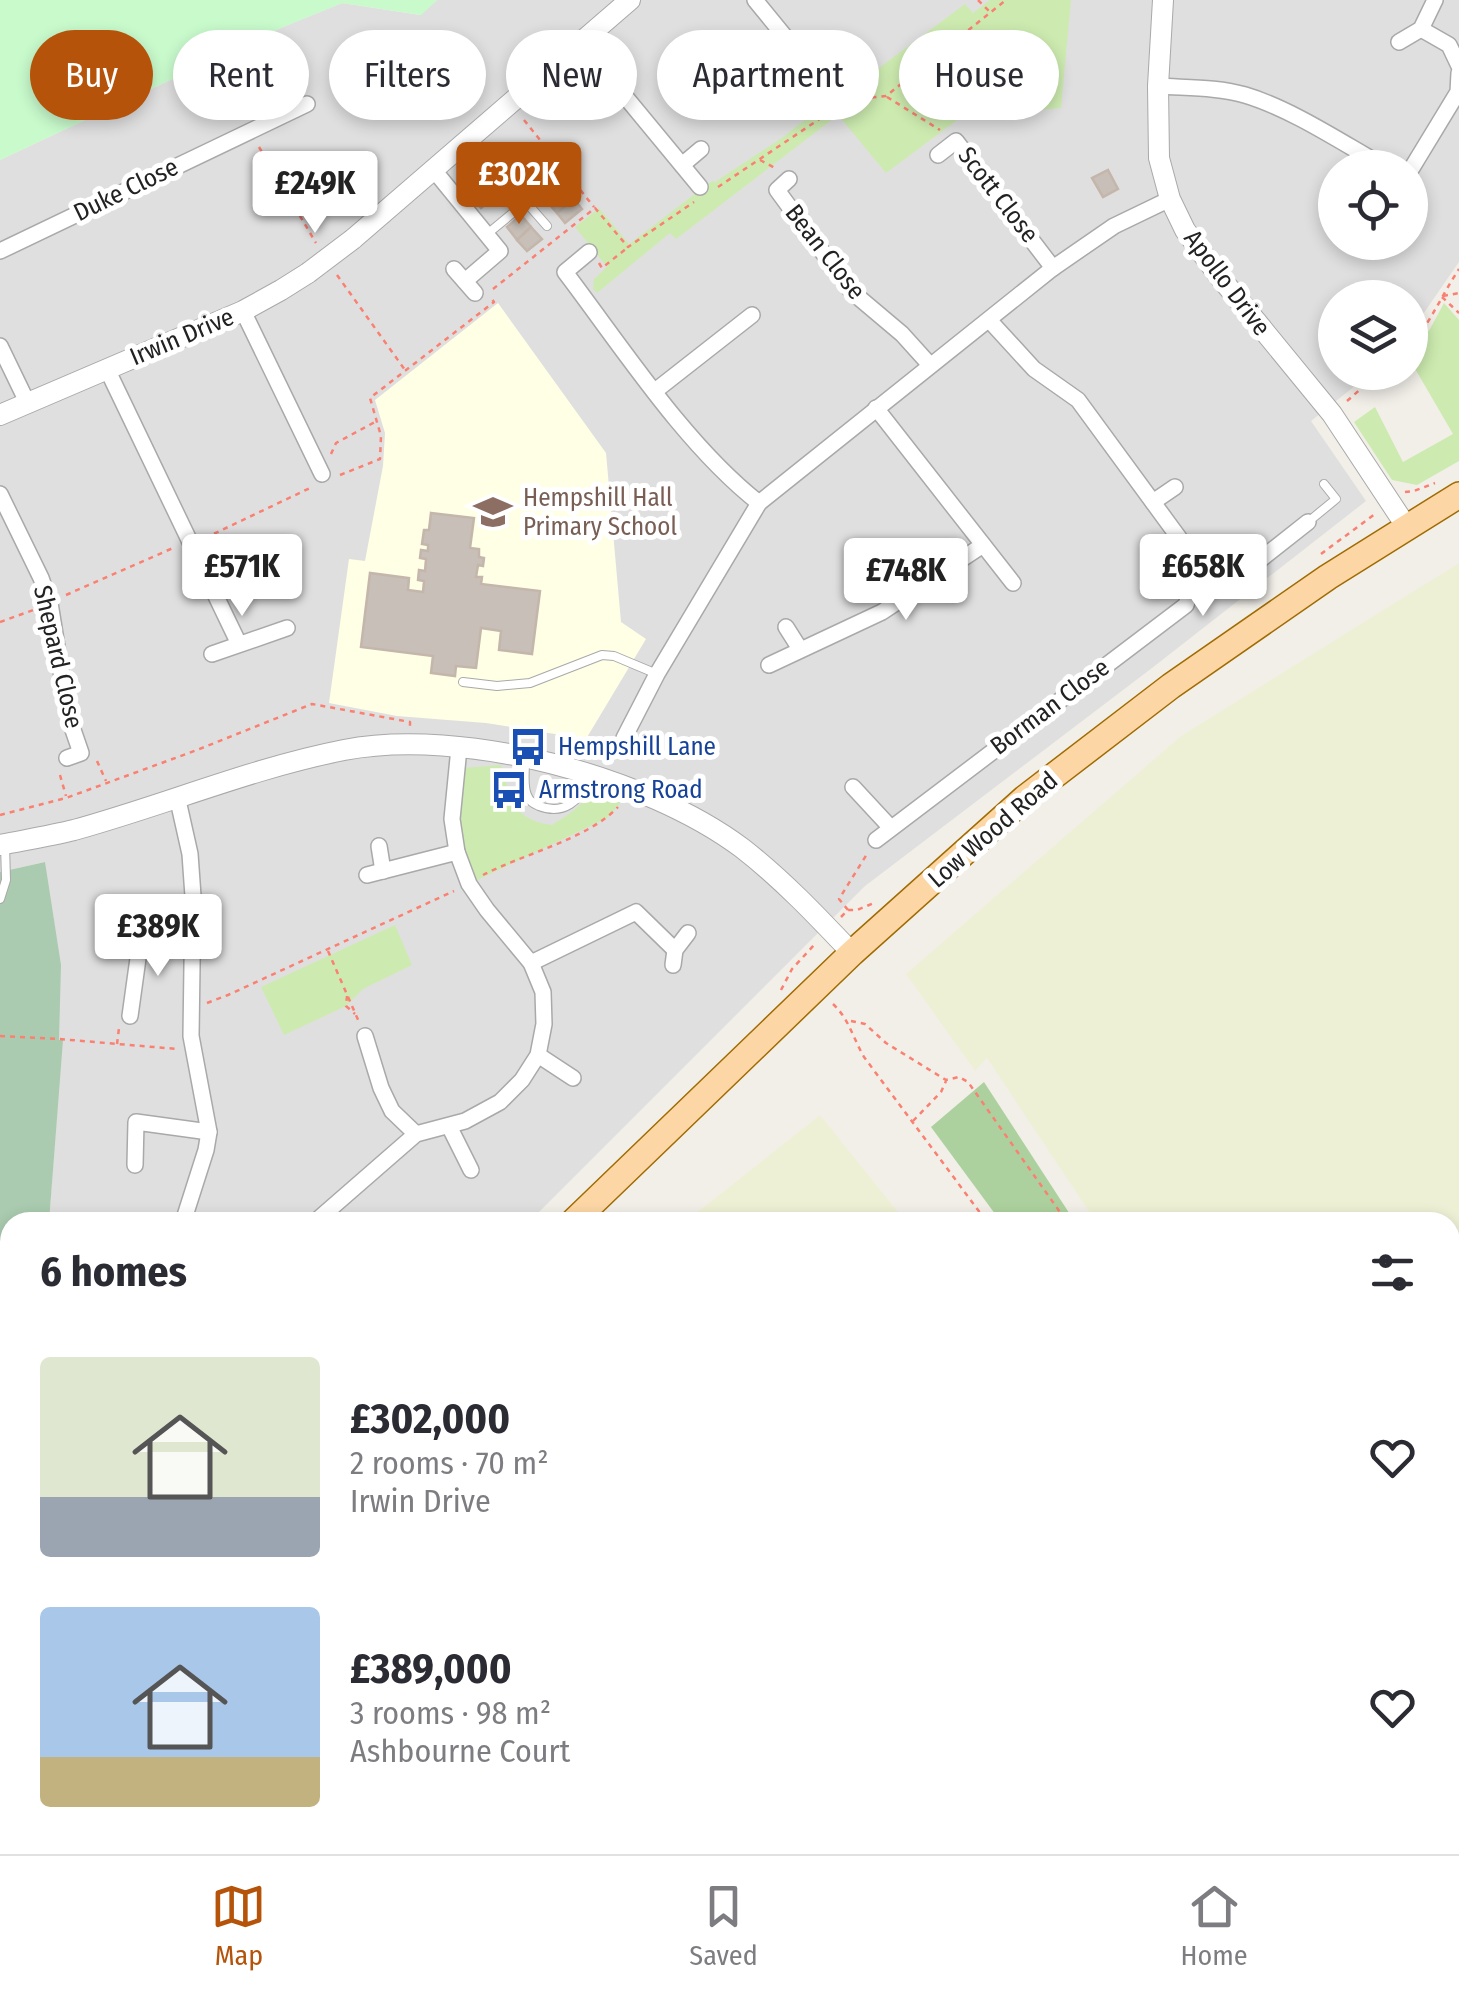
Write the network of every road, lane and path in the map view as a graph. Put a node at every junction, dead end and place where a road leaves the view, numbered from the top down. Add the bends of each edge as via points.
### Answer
1 (630, 0) edge
2 (755, 0) edge
3 (978, 0) edge
4 (1006, 0) edge
5 (1163, 0) edge
6 (1435, 0) edge
7 (990, 12) junction
8 (1421, 29) junction
9 (596, 30) edge
10 (780, 30) edge
11 (1399, 42) dead end
12 (1459, 74) edge
13 (1158, 86) junction
14 (1458, 92) edge
15 (886, 96) junction
16 (506, 106) edge
17 (637, 111) edge
18 (271, 120) edge
19 (524, 120) edge
20 (249, 130) junction
21 (956, 141) junction
22 (700, 149) dead end
23 (1354, 150) edge
24 (1423, 150) edge
25 (938, 155) dead end
26 (682, 165) junction
27 (433, 169) junction
28 (790, 179) dead end
29 (700, 187) dead end
30 (1170, 200) junction
31 (596, 208) junction
32 (548, 226) dead end
33 (486, 235) junction
34 (311, 237) dead end
35 (0, 250) edge
36 (590, 252) dead end
37 (1054, 268) junction
38 (1459, 269) edge
39 (337, 276) dead end
40 (464, 281) dead end
41 (1459, 293) edge
42 (1441, 296) junction
43 (243, 311) junction
44 (1459, 313) edge
45 (752, 314) dead end
46 (990, 320) junction
47 (1428, 326) edge
48 (0, 346) edge
49 (930, 365) junction
50 (108, 369) junction
51 (406, 371) junction
52 (1359, 390) edge
53 (655, 391) junction
54 (28, 404) junction
55 (876, 408) junction
56 (1332, 414) junction
57 (0, 415) edge
58 (377, 421) junction
59 (323, 468) junction
60 (1324, 484) dead end
61 (1175, 487) dead end
62 (0, 494) edge
63 (1459, 495) edge
64 (1153, 502) junction
65 (759, 503) junction
66 (1308, 522) joint
67 (1406, 526) junction
68 (190, 541) junction
69 (982, 544) junction
70 (1196, 576) junction
71 (1012, 583) dead end
72 (50, 603) junction
73 (0, 622) edge
74 (786, 627) dead end
75 (287, 628) dead end
76 (238, 644) junction
77 (800, 649) junction
78 (212, 654) dead end
79 (769, 665) dead end
80 (657, 674) junction
81 (463, 682) dead end
82 (624, 738) dead end
83 (410, 744) junction
84 (459, 748) junction
85 (74, 756) junction
86 (525, 757) junction
87 (594, 776) junction
88 (107, 783) junction
89 (853, 787) dead end
90 (628, 788) junction
91 (177, 796) junction
92 (66, 798) junction
93 (0, 815) edge
94 (891, 828) junction
95 (876, 840) joint
96 (3, 845) edge
97 (379, 846) dead end
98 (456, 852) junction
99 (469, 884) junction
100 (0, 899) edge
101 (848, 910) dead end
102 (829, 928) junction
103 (688, 933) dead end
104 (328, 950) junction
105 (192, 951) junction
106 (852, 953) junction
107 (531, 963) junction
108 (777, 995) dead end
109 (831, 1002) dead end
110 (191, 1009) junction
111 (130, 1016) dead end
112 (848, 1021) junction
113 (0, 1036) edge
114 (365, 1036) joint
115 (194, 1051) junction
116 (538, 1055) junction
117 (573, 1078) dead end
118 (946, 1080) junction
119 (912, 1122) junction
120 (449, 1126) junction
121 (208, 1132) junction
122 (416, 1134) junction
123 (135, 1165) dead end
124 (472, 1170) dead end
125 (186, 1212) edge
126 (326, 1212) edge
127 (583, 1212) edge
128 (980, 1212) edge
129 (1060, 1212) edge

1 - 9 street
2 - 10 street
3 - 7 path
4 - 7 path
5 - 13 street, Apollo Drive
6 - 8 street
7 - 15 path
8 - 11 street
8 - 12 street via 1449,45
12 - 14 street
13 - 23 street via 1244,94
13 - 30 street, Apollo Drive via 1158,158
14 - 24 street
15 - 21 path
15 - 31 path via 848,100 628,247
16 - 27 street
17 - 26 street
18 - 20 street, Duke Close
19 - 31 path
20 - 34 path
20 - 35 street, Duke Close
21 - 25 street, Scott Close
21 - 37 street, Scott Close
22 - 26 street
26 - 29 street
27 - 33 street
27 - 43 street, Irwin Drive, bridge via 353,239
28 - 49 street, Bean Close via 776,190 851,291
30 - 37 street via 1114,226
30 - 56 street, Apollo Drive via 1219,276
31 - 51 path via 488,293 494,302
32 - 33 lane via 526,202
33 - 40 street via 500,251
36 - 53 street via 564,272
37 - 46 street
38 - 42 path
39 - 51 path
41 - 42 path
42 - 44 path
42 - 47 path
43 - 50 street, Irwin Drive
43 - 59 street
45 - 53 street
46 - 49 street
46 - 64 street via 1034,368 1078,400
48 - 54 street
49 - 55 street
50 - 54 street, Irwin Drive
50 - 68 street
51 - 58 path via 370,398
52 - 56 path
53 - 65 street via 730,480
54 - 57 street, Irwin Drive
55 - 65 street
55 - 69 street
56 - 67 street, Apollo Drive
58 - 59 path via 336,443
58 - 59 path via 380,458
59 - 68 path
60 - 66 lane via 1336,499
61 - 64 street
62 - 72 street, Shepard Close
63 - 67 main road, Low Wood Road
64 - 70 street via 1185,546
65 - 80 street
66 - 70 street via 1232,582
67 - 106 main road, Low Wood Road via 1171,686 1025,798
68 - 72 path
68 - 76 street
69 - 71 street
69 - 77 street via 882,612
70 - 94 street, Borman Close via 1186,605
72 - 73 path
72 - 85 street, Shepard Close
74 - 77 street
75 - 76 street
76 - 78 street
77 - 79 street
80 - 81 lane via 602,654 530,683
80 - 82 street
83 - 84 street
83 - 88 path via 410,722 312,704
83 - 91 street via 347,749
84 - 86 street
84 - 98 street
85 - 88 path via 94,756
85 - 92 path via 58,771
86 - 87 street
86 - 87 lane via 527,796 555,810 566,808
87 - 90 street
88 - 92 path
89 - 94 street
90 - 99 path via 608,818
90 - 102 street via 739,846
91 - 96 street
91 - 105 street via 190,854
92 - 93 path
94 - 95 street, Borman Close
95 - 101 path via 839,900
96 - 100 lane
97 - 98 street via 375,872
98 - 99 street
99 - 104 path
99 - 107 street
102 - 106 street
102 - 108 path
103 - 107 street via 674,957 636,912
104 - 110 path
104 - 114 path
105 - 110 street
105 - 111 street via 140,944
106 - 127 main road, Low Wood Road
107 - 116 street via 542,992
109 - 112 path
110 - 115 street
112 - 118 path via 865,1024
112 - 119 path via 864,1057
113 - 115 path
114 - 122 street via 392,1110
115 - 121 street
116 - 117 street
116 - 120 street via 500,1102
118 - 119 path
118 - 129 path via 968,1082
119 - 128 path
120 - 122 street
120 - 124 street
121 - 123 street via 136,1122
121 - 125 street
122 - 126 street

